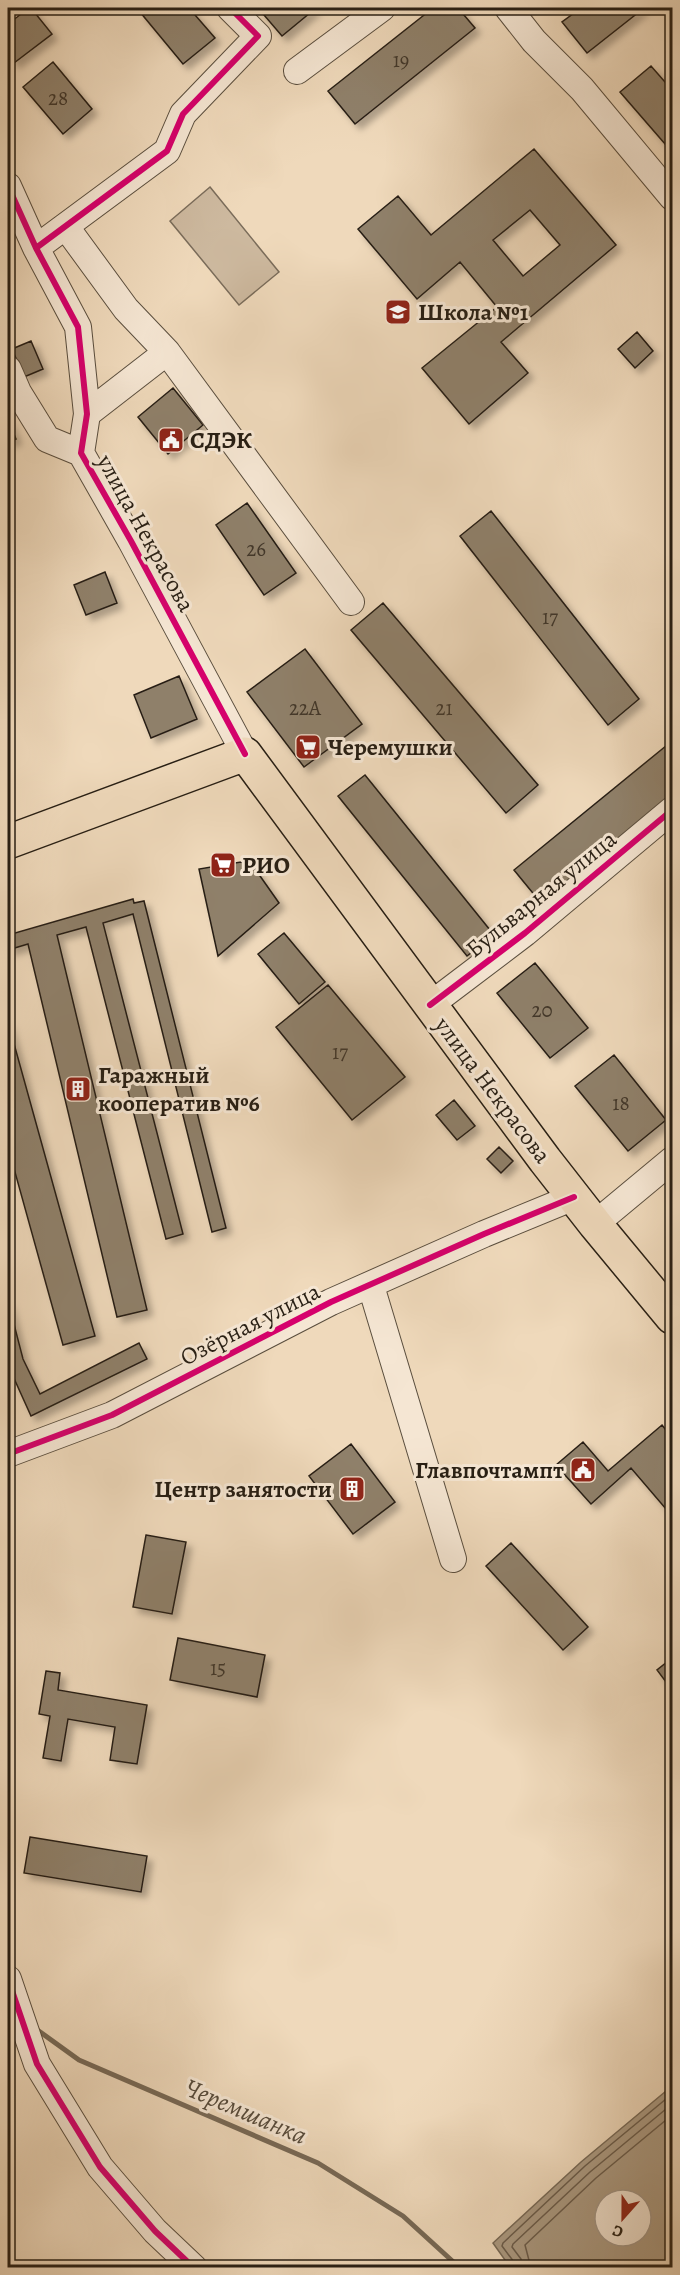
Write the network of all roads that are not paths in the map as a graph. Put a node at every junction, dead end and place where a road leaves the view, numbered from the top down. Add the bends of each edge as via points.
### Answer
1 (230, 8) edge
2 (382, 8) edge
3 (511, 12) edge
4 (297, 71) dead end
5 (8, 186) edge
6 (672, 197) edge
7 (66, 227) junction
8 (36, 248) junction
9 (167, 352) junction
10 (8, 369) edge
11 (87, 414) junction
12 (81, 453) junction
13 (351, 602) dead end
14 (245, 754) junction
15 (672, 810) edge
16 (8, 842) edge
17 (430, 1005) junction
18 (672, 1160) edge
19 (574, 1197) junction
20 (595, 1224) junction
21 (371, 1286) junction
22 (672, 1317) edge
23 (8, 1454) edge
24 (453, 1559) dead end
25 (10, 1988) edge
26 (194, 2268) edge

1 - 7 street via 258,36 183,114 167,151
2 - 4 street
3 - 6 street via 582,89
5 - 8 street, улица Некрасова
7 - 8 street
7 - 9 street via 126,309
8 - 11 street, улица Некрасова via 78,327
9 - 11 street
9 - 13 street
10 - 12 street via 47,439
11 - 12 street, улица Некрасова
12 - 14 street, улица Некрасова
14 - 16 main road
14 - 17 main road, улица Некрасова
15 - 17 street, Бульварная улица via 525,933
17 - 19 main road, улица Некрасова
18 - 20 street
19 - 20 main road, улица Некрасова
19 - 21 street, Озёрная улица
20 - 22 main road, улица Некрасова
21 - 23 street, Озёрная улица via 331,1302 112,1415
21 - 24 street
25 - 26 street via 37,2064 100,2167 155,2231

